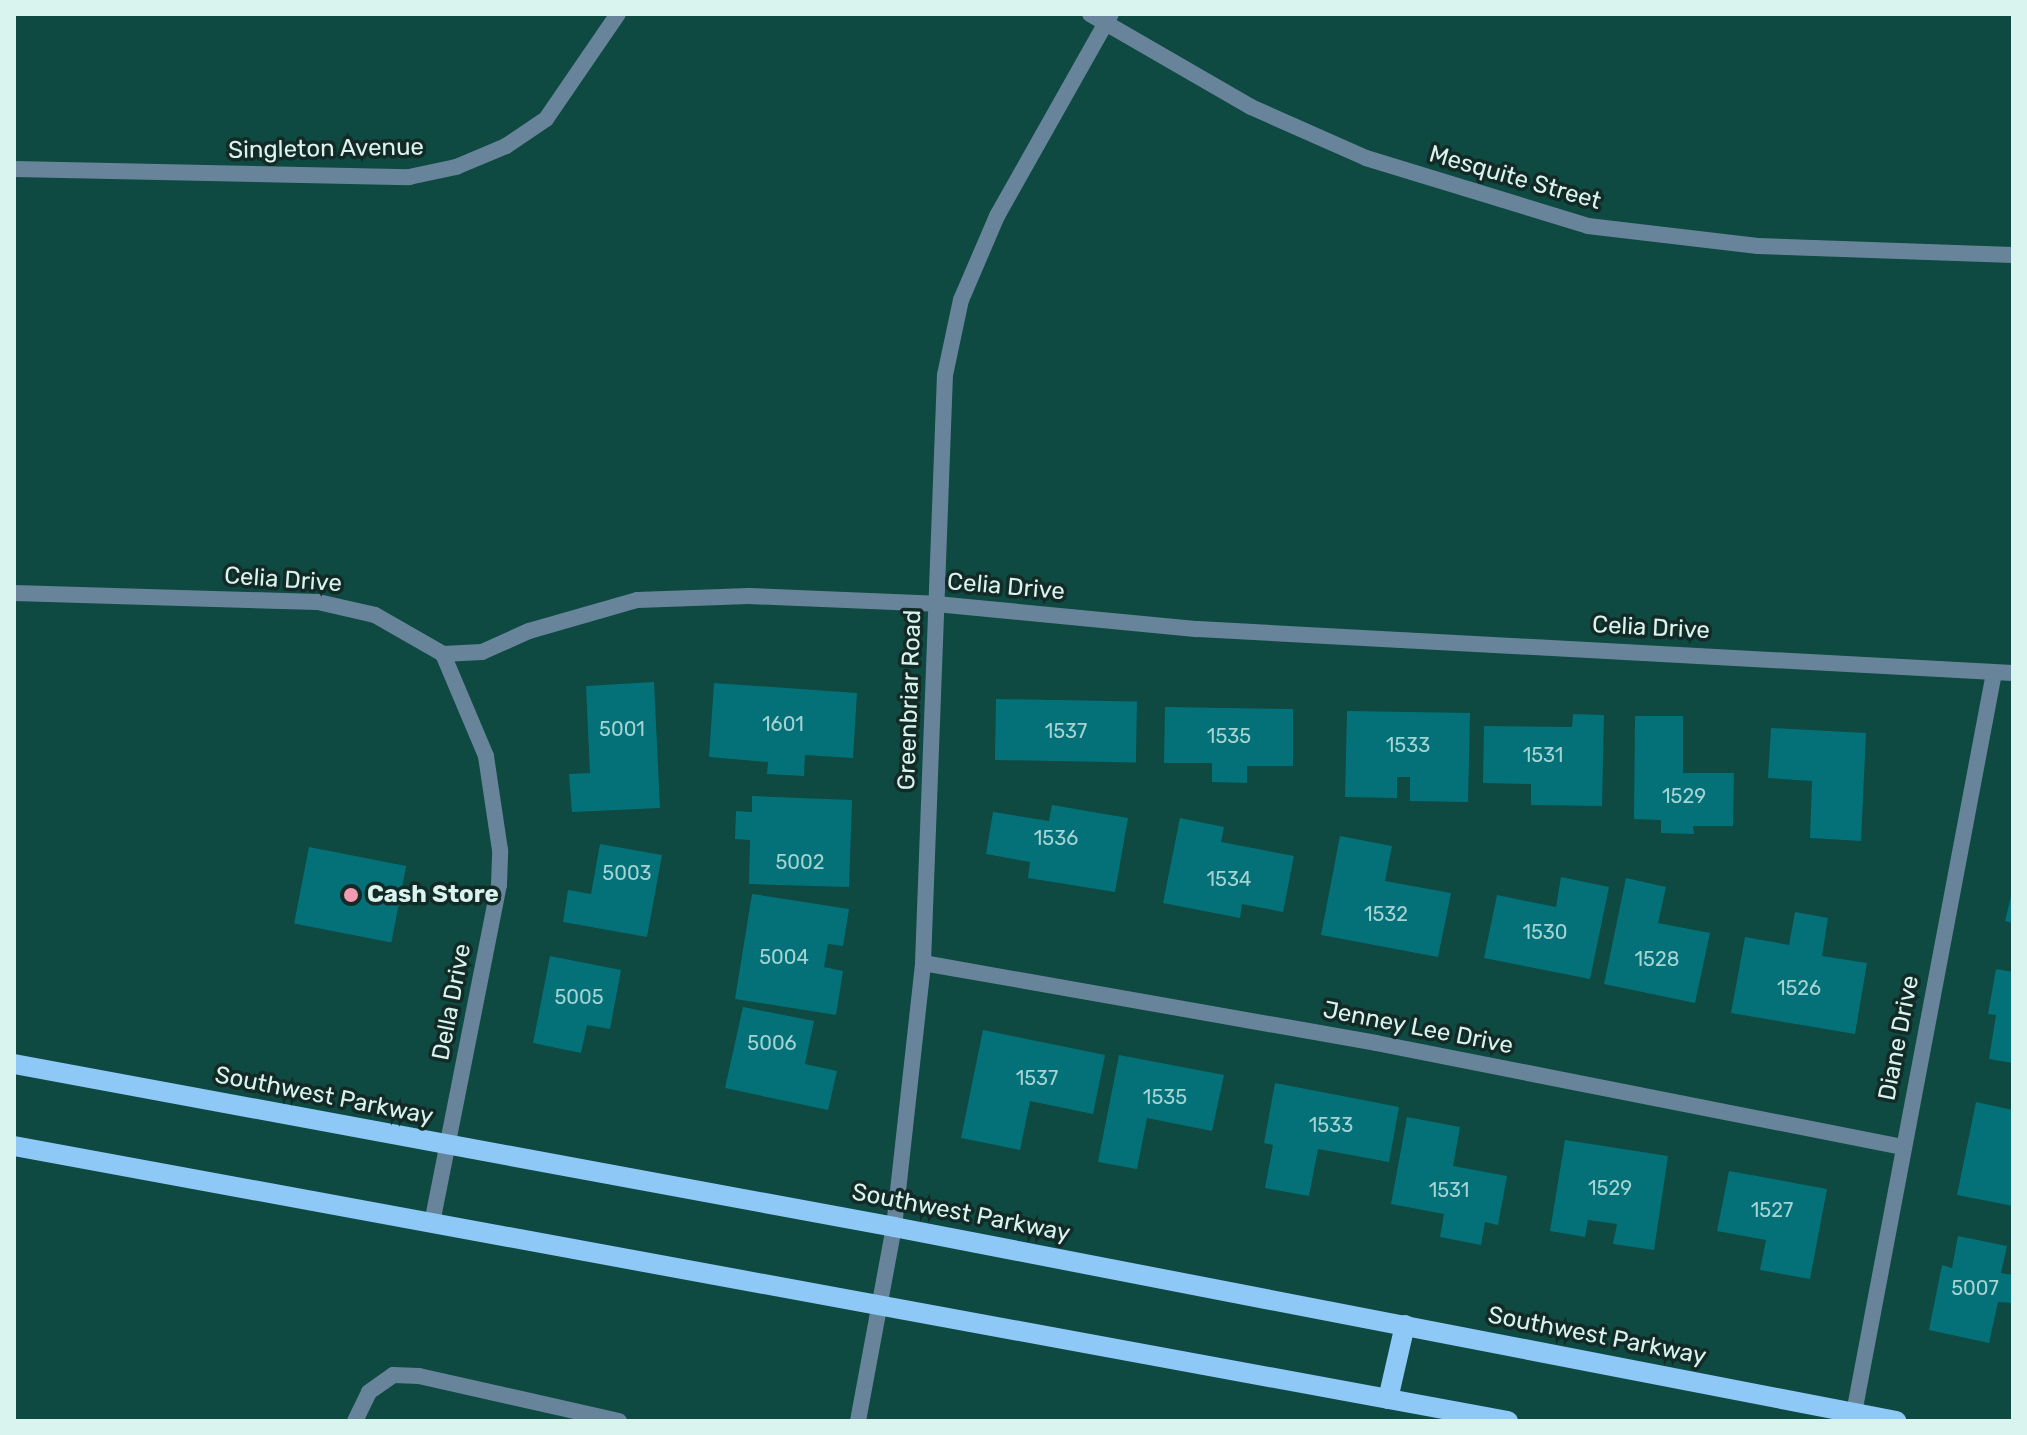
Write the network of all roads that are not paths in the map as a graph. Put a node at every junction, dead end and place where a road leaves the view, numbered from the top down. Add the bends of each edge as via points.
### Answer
1 (618, 14) edge
2 (1090, 14) edge
3 (1108, 19) edge
4 (14, 169) edge
5 (2013, 255) edge
6 (14, 593) edge
7 (936, 604) junction
8 (443, 654) junction
9 (1994, 673) junction
10 (2013, 673) edge
11 (923, 963) junction
12 (14, 1064) edge
13 (447, 1145) junction
14 (14, 1146) edge
15 (1902, 1147) junction
16 (432, 1223) junction
17 (894, 1227) junction
18 (881, 1305) junction
19 (1405, 1325) junction
20 (1388, 1399) junction
21 (1854, 1413) junction
22 (355, 1421) edge
23 (619, 1421) edge
24 (858, 1421) edge
25 (1508, 1421) edge
26 (1896, 1421) edge

1 - 4 street, Singleton Avenue via 546,119 506,146 456,167 409,177
2 - 3 street, Mesquite Street
3 - 5 street, Mesquite Street via 1251,107 1366,158 1588,226 1774,247
3 - 7 street, Greenbriar Road via 997,216 961,300 945,375
6 - 8 street, Celia Drive via 318,602 375,615
7 - 8 street, Celia Drive via 749,596 637,600 529,631 482,652
7 - 9 street, Celia Drive via 1198,629
7 - 11 street, Greenbriar Road
8 - 13 street, Della Drive via 486,756 500,850 499,885
9 - 10 street, Celia Drive
9 - 15 street, Diane Drive
11 - 15 street, Jenney Lee Drive via 1376,1043
11 - 17 street, Greenbriar Road
12 - 13 main road, Southwest Parkway
13 - 16 street, Della Drive
13 - 17 main road, Southwest Parkway
14 - 16 main road
15 - 21 street, Diane Drive
16 - 18 main road
17 - 18 street, Greenbriar Road
17 - 19 main road, Southwest Parkway
18 - 20 main road
18 - 24 street, Greenbriar Road
19 - 20 main road
19 - 21 main road, Southwest Parkway
20 - 25 main road
21 - 26 main road, Southwest Parkway
22 - 23 street via 369,1392 393,1375 419,1376

